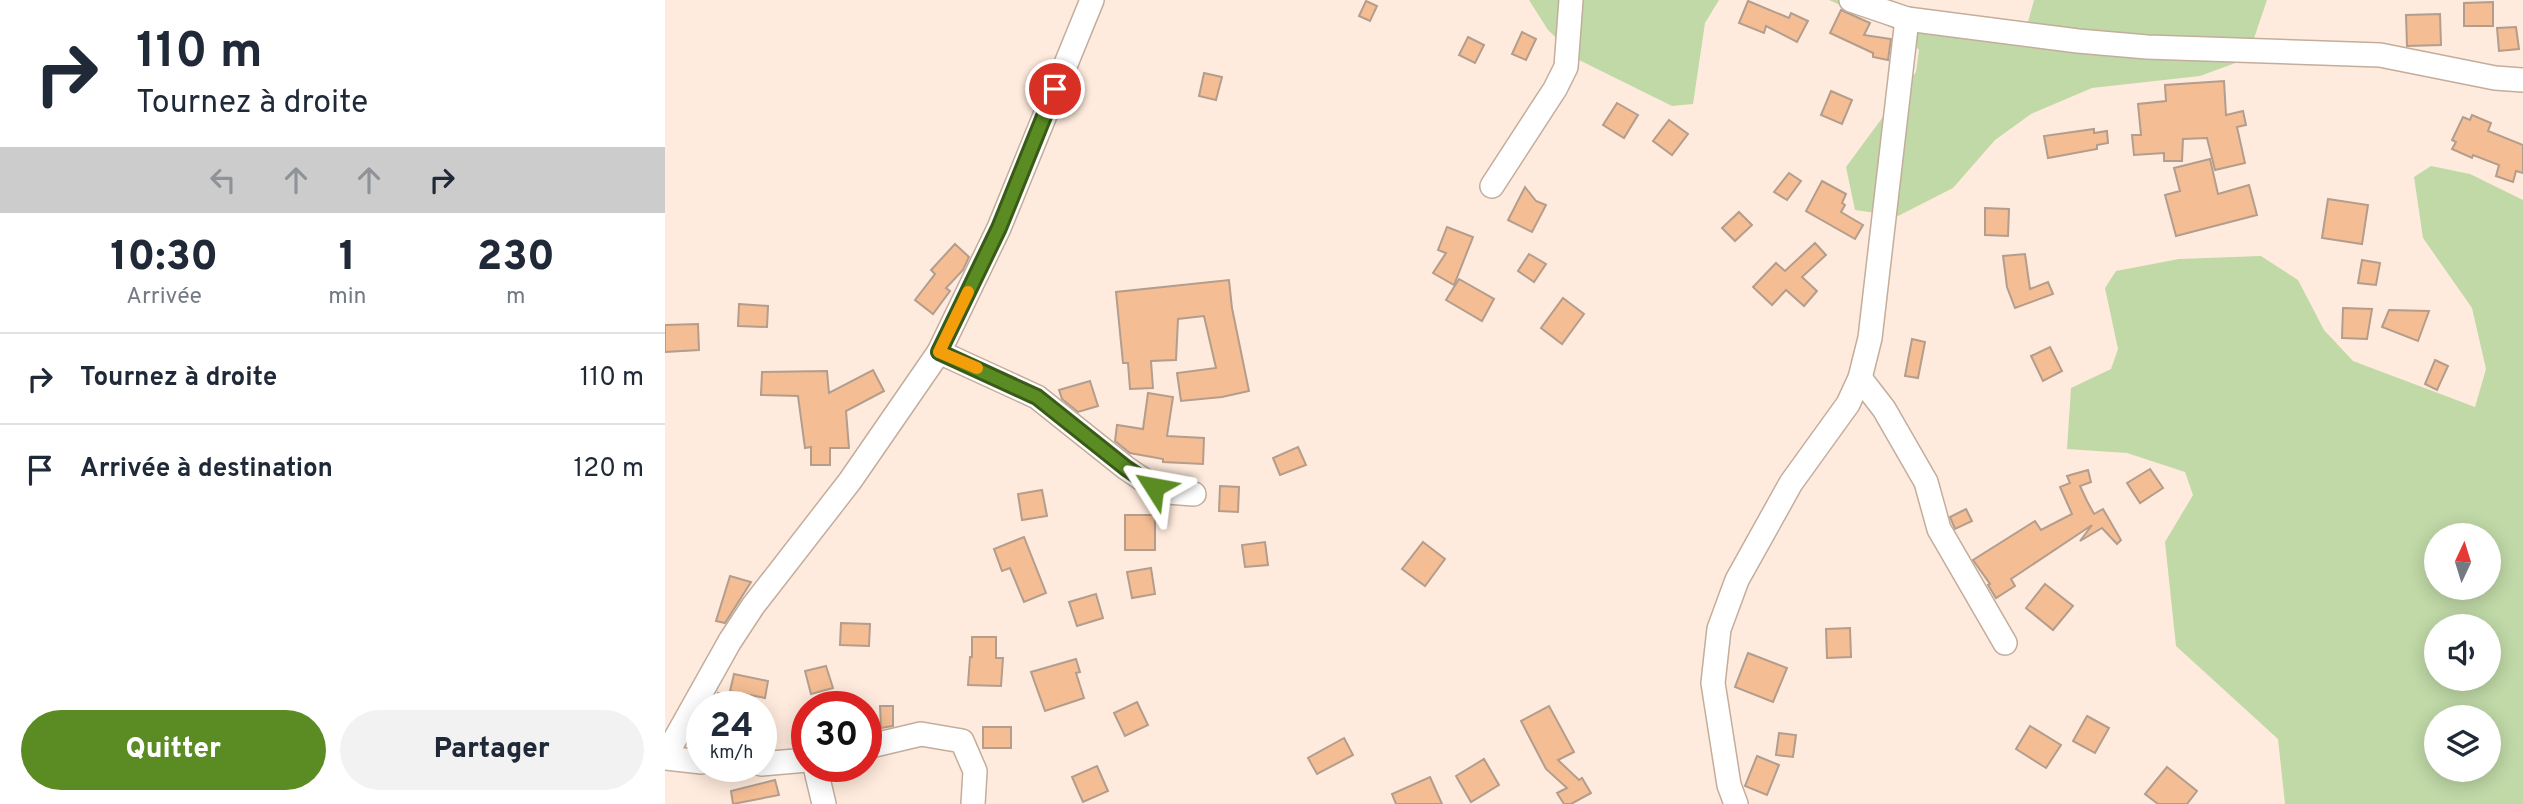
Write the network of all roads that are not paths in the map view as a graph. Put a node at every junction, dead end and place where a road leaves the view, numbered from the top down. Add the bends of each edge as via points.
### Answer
1 (1092, 0) edge
2 (1571, 0) edge
3 (1851, 0) edge
4 (1907, 19) junction
5 (2523, 80) edge
6 (1492, 186) dead end
7 (939, 352) junction
8 (1860, 378) junction
9 (1194, 494) dead end
10 (2005, 643) dead end
11 (882, 743) edge
12 (665, 757) edge
13 (686, 760) edge
14 (819, 782) edge
15 (824, 804) edge
16 (973, 804) edge
17 (1736, 804) edge

1 - 7 street via 999,228
2 - 6 street via 1566,68
3 - 4 street
4 - 5 street via 2147,47 2380,55
4 - 8 street via 1873,313
7 - 9 street via 1037,397 1154,487
7 - 12 street via 850,481 753,606
8 - 10 street via 1884,409 1926,482 1939,529
8 - 17 street via 1848,404 1784,495 1737,580 1719,629 1713,683
11 - 16 street via 921,734 962,741 975,771
12 - 13 street
14 - 15 street

